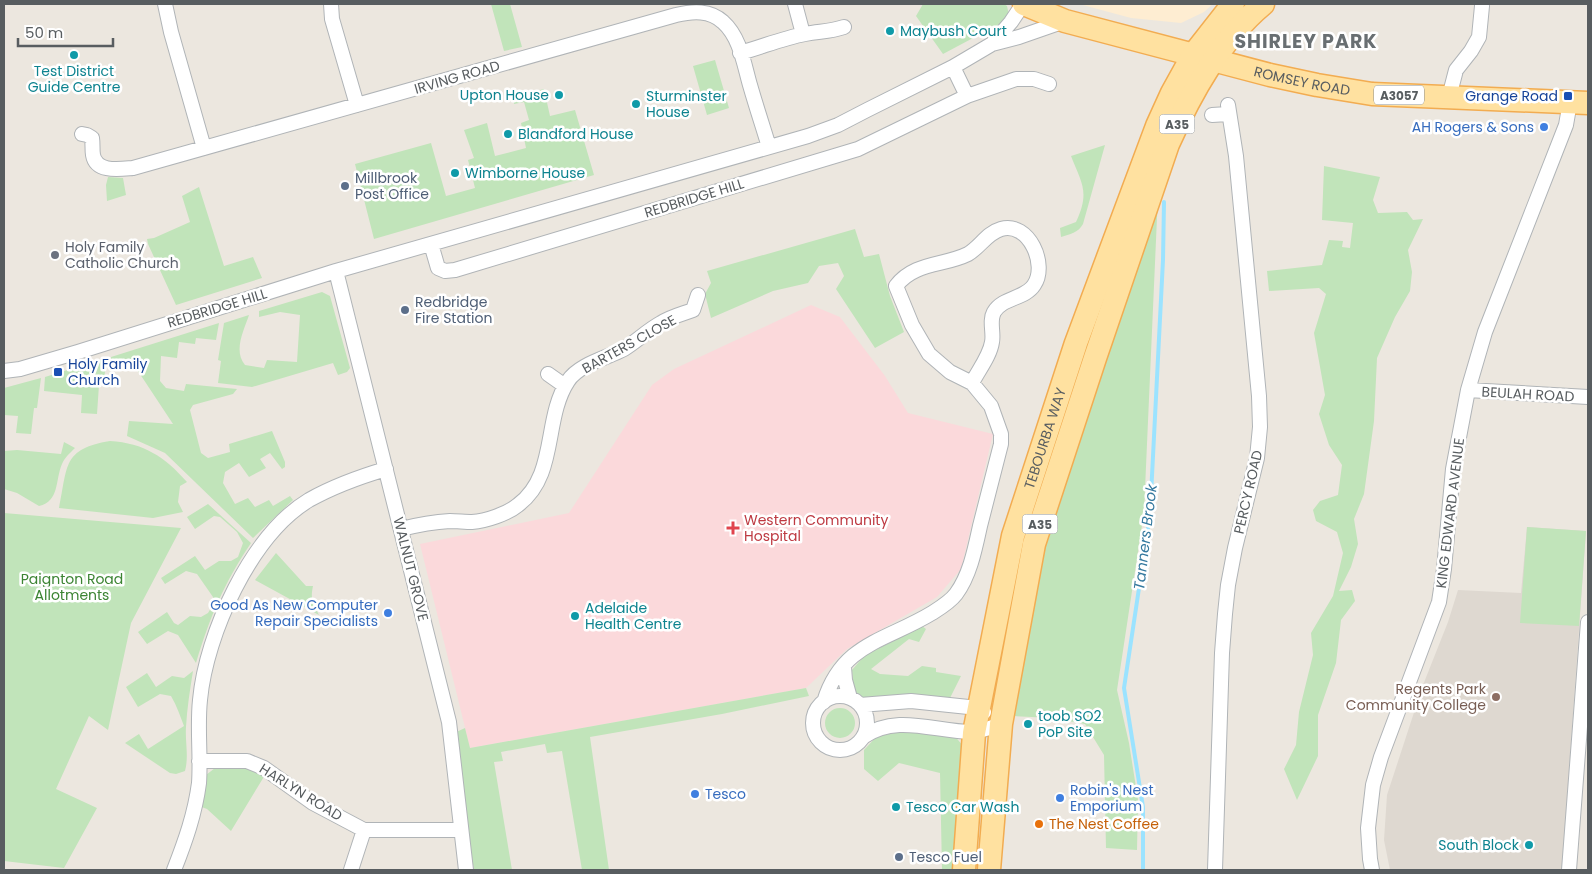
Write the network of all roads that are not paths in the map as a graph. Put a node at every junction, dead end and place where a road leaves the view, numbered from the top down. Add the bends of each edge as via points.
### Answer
1 (165, 4) edge
2 (331, 4) edge
3 (795, 4) edge
4 (1023, 4) edge
5 (1233, 4) edge
6 (1263, 4) edge
7 (1482, 6) dead end
8 (1065, 21) junction
9 (844, 27) dead end
10 (803, 34) junction
11 (992, 44) junction
12 (740, 53) junction
13 (1203, 58) junction
14 (953, 66) junction
15 (1049, 84) dead end
16 (967, 96) junction
17 (1449, 97) junction
18 (1579, 102) edge
19 (357, 105) junction
20 (1212, 115) dead end
21 (82, 134) dead end
22 (769, 147) junction
23 (204, 148) junction
24 (431, 244) junction
25 (336, 271) junction
26 (698, 295) dead end
27 (4, 371) edge
28 (548, 374) dead end
29 (972, 383) junction
30 (566, 386) junction
31 (1468, 390) junction
32 (1588, 397) edge
33 (386, 469) junction
34 (401, 529) junction
35 (1588, 622) edge
36 (844, 666) junction
37 (855, 701) junction
38 (824, 702) junction
39 (978, 708) junction
40 (1001, 724) junction
41 (974, 733) junction
42 (863, 737) junction
43 (199, 760) junction
44 (364, 830) junction
45 (461, 830) junction
46 (174, 870) edge
47 (351, 870) edge
48 (466, 870) edge
49 (964, 870) edge
50 (989, 870) edge
51 (1215, 870) edge
52 (1372, 870) edge
53 (1569, 870) edge

1 - 23 street
2 - 19 street via 332,19
3 - 10 street
4 - 8 main road, ROMSEY ROAD / A3057
4 - 11 street, REDBRIDGE HILL
5 - 13 main road, A35
6 - 13 main road, A35
7 - 17 street via 1479,37 1456,70
8 - 11 street, REDBRIDGE HILL
8 - 13 main road, ROMSEY ROAD / A3057
9 - 10 street via 830,32
10 - 12 street
11 - 14 street, REDBRIDGE HILL
12 - 19 street, IRVING ROAD via 723,22 709,14 685,13
12 - 22 street, IRVING ROAD
13 - 17 main road, ROMSEY ROAD / A3057 via 1372,94
13 - 39 main road, TEBOURBA WAY / A35 via 1172,93 1146,153 1073,352 1013,536
13 - 40 main road, TEBOURBA WAY / A35 via 1168,144 1034,544
14 - 16 street
14 - 22 street, REDBRIDGE HILL via 838,125
15 - 16 street, REDBRIDGE HILL via 1034,79 1016,79
16 - 24 street, REDBRIDGE HILL via 858,149 455,270 438,268
17 - 18 main road, ROMSEY ROAD / A3057
18 - 31 street, KING EDWARD AVENUE via 1566,125 1486,332
19 - 23 street, IRVING ROAD
20 - 51 street, PERCY ROAD via 1228,110 1236,156 1260,428 1256,466 1234,548 1228,585 1222,653
21 - 23 street, IRVING ROAD via 92,138 93,156 97,164 106,168 133,168
22 - 24 street, REDBRIDGE HILL
24 - 25 street, REDBRIDGE HILL
25 - 27 street, REDBRIDGE HILL via 78,352
25 - 33 street, WALNUT GROVE
26 - 30 street, BARTERS CLOSE via 692,310 663,322 625,348 585,367
28 - 30 street
29 - 29 street via 950,372 929,354 912,325 896,286 918,269 961,258 994,232 1014,228 1024,233 1037,255 1037,278 1028,291 994,311 992,346
29 - 36 street via 991,406 1001,434 1001,444 972,559 961,585 955,596 940,607 855,653
30 - 34 street, BARTERS CLOSE via 557,407 542,472 531,492 518,506 474,522 449,521
31 - 32 street, BEULAH ROAD
31 - 52 street, KING EDWARD AVENUE via 1453,469 1439,602 1373,785 1368,828
33 - 34 street, WALNUT GROVE
33 - 43 street via 345,482 308,501 276,527 255,554 233,593 202,684
34 - 45 street, WALNUT GROVE via 449,722
35 - 53 street
36 - 37 street via 845,680
36 - 38 street via 833,678
37 - 38 street via 837,696
37 - 39 street via 911,701
37 - 42 street via 866,718 867,728
38 - 42 street via 814,717 814,730 820,741 833,749 843,750
39 - 40 street
39 - 41 main road, TEBOURBA WAY / A35
40 - 41 street
40 - 50 main road, TEBOURBA WAY / A35
41 - 42 street via 899,725 878,728
41 - 49 main road, TEBOURBA WAY / A35
43 - 44 street, HARLYN ROAD via 256,764 313,803
43 - 46 street via 196,803
44 - 45 street, HARLYN ROAD
44 - 47 street
45 - 48 street, WALNUT GROVE

